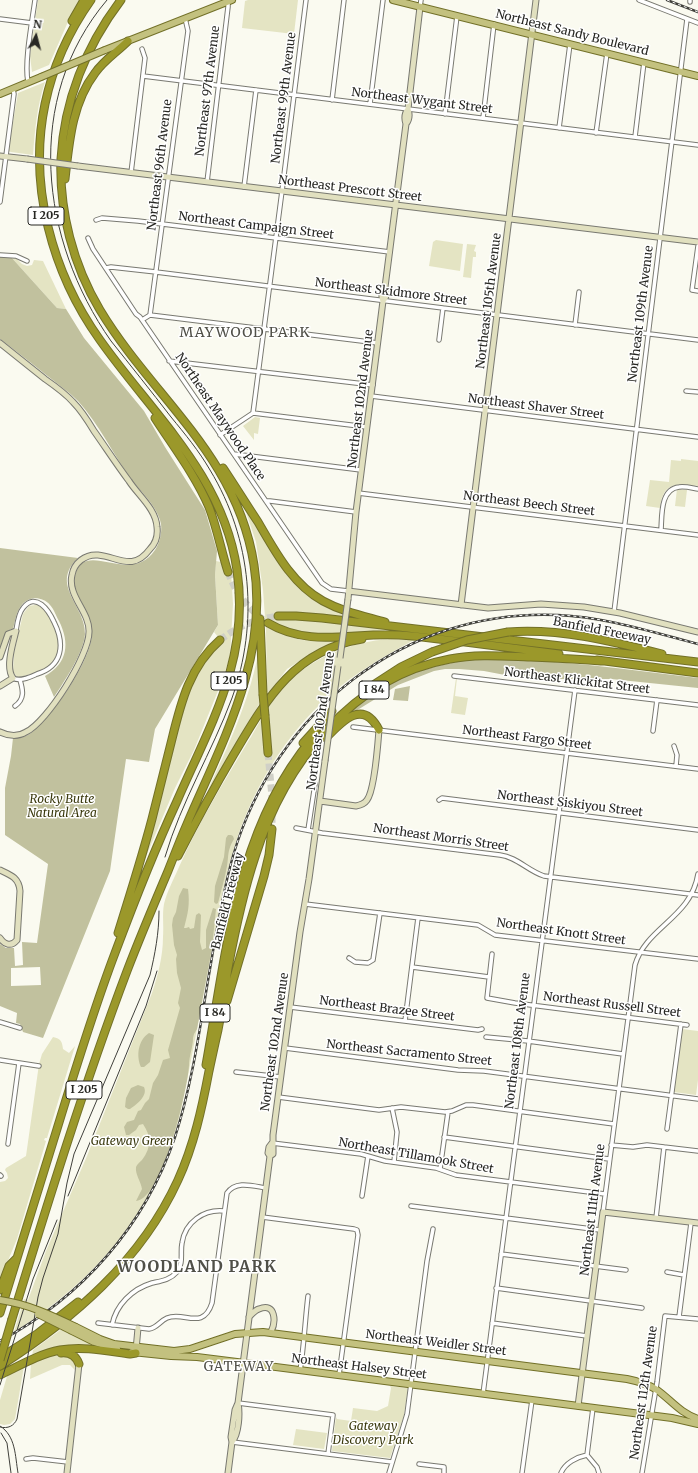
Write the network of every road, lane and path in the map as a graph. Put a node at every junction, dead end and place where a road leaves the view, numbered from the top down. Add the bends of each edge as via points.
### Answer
1 (35, 0) edge
2 (84, 0) edge
3 (91, 0) edge
4 (121, 0) edge
5 (306, 0) edge
6 (344, 0) edge
7 (383, 0) edge
8 (393, 0) edge
9 (421, 0) edge
10 (536, 0) edge
11 (639, 0) edge
12 (230, 1) edge
13 (420, 7) junction
14 (457, 16) junction
15 (185, 18) junction
16 (687, 18) junction
17 (0, 19) edge
18 (32, 23) junction
19 (698, 23) edge
20 (494, 24) junction
21 (532, 34) junction
22 (128, 41) junction
23 (570, 43) junction
24 (142, 50) dead end
25 (607, 53) junction
26 (58, 60) junction
27 (644, 62) junction
28 (681, 72) junction
29 (143, 76) junction
30 (698, 76) edge
31 (181, 81) junction
32 (28, 82) junction
33 (218, 86) junction
34 (13, 89) junction
35 (256, 90) junction
36 (0, 94) edge
37 (294, 94) junction
38 (332, 100) junction
39 (370, 104) junction
40 (408, 109) junction
41 (445, 114) junction
42 (483, 118) junction
43 (521, 123) junction
44 (559, 128) junction
45 (596, 133) junction
46 (635, 137) junction
47 (672, 141) junction
48 (698, 145) edge
49 (0, 156) edge
50 (6, 157) junction
51 (131, 173) junction
52 (168, 178) junction
53 (207, 182) junction
54 (62, 187) junction
55 (244, 187) junction
56 (282, 191) junction
57 (0, 202) edge
58 (396, 205) junction
59 (509, 219) junction
60 (96, 220) dead end
61 (162, 224) junction
62 (88, 238) dead end
63 (660, 238) junction
64 (276, 239) junction
65 (698, 242) edge
66 (698, 246) edge
67 (390, 252) junction
68 (0, 255) edge
69 (27, 261) dead end
70 (106, 268) junction
71 (156, 272) junction
72 (270, 286) junction
73 (698, 290) edge
74 (579, 292) dead end
75 (384, 301) junction
76 (443, 308) junction
77 (150, 314) junction
78 (497, 315) junction
79 (142, 320) junction
80 (576, 325) junction
81 (264, 329) junction
82 (649, 334) junction
83 (439, 340) dead end
84 (698, 340) edge
85 (0, 343) edge
86 (378, 343) junction
87 (170, 361) junction
88 (259, 371) junction
89 (373, 385) junction
90 (686, 391) dead end
91 (698, 392) edge
92 (371, 396) junction
93 (152, 408) junction
94 (486, 411) junction
95 (253, 413) junction
96 (367, 427) junction
97 (637, 430) junction
98 (220, 435) junction
99 (698, 437) edge
100 (234, 454) junction
101 (214, 460) junction
102 (361, 470) junction
103 (698, 489) edge
104 (358, 493) junction
105 (266, 501) junction
106 (474, 507) junction
107 (356, 512) junction
108 (625, 526) junction
109 (661, 530) junction
110 (698, 534) edge
111 (228, 572) tunnel mouth
112 (348, 591) junction
113 (258, 605) junction
114 (462, 605) junction
115 (614, 612) junction
116 (278, 616) tunnel mouth
117 (268, 623) tunnel mouth
118 (404, 627) junction
119 (16, 631) junction
120 (698, 632) edge
121 (386, 635) junction
122 (14, 638) junction
123 (220, 640) tunnel mouth
124 (6, 641) junction
125 (0, 657) edge
126 (679, 659) junction
127 (601, 661) junction
128 (698, 662) edge
129 (698, 673) edge
130 (454, 676) dead end
131 (13, 678) junction
132 (20, 680) junction
133 (0, 686) edge
134 (574, 690) junction
135 (657, 700) junction
136 (698, 705) edge
137 (15, 706) dead end
138 (332, 711) junction
139 (353, 727) dead end
140 (379, 730) junction
141 (653, 731) dead end
142 (0, 732) edge
143 (674, 746) dead end
144 (268, 753) tunnel mouth
145 (566, 753) junction
146 (676, 766) junction
147 (698, 769) edge
148 (314, 784) dead end
149 (439, 800) dead end
150 (320, 801) junction
151 (559, 813) junction
152 (270, 818) junction
153 (296, 828) dead end
154 (272, 829) tunnel mouth
155 (308, 830) junction
156 (698, 830) edge
157 (316, 831) junction
158 (252, 848) junction
159 (170, 867) junction
160 (0, 870) edge
161 (698, 874) edge
162 (550, 877) junction
163 (692, 894) junction
164 (698, 895) edge
165 (305, 904) junction
166 (380, 913) junction
167 (418, 918) junction
168 (0, 938) edge
169 (542, 940) junction
170 (640, 952) junction
171 (492, 954) dead end
172 (114, 955) junction
173 (349, 958) dead end
174 (698, 959) edge
175 (412, 967) junction
176 (489, 977) junction
177 (533, 1005) junction
178 (290, 1007) junction
179 (628, 1017) junction
180 (405, 1021) junction
181 (0, 1022) edge
182 (681, 1024) junction
183 (687, 1025) dead end
184 (20, 1028) dead end
185 (218, 1028) junction
186 (482, 1029) dead end
187 (486, 1037) dead end
188 (528, 1041) junction
189 (284, 1048) junction
190 (623, 1054) junction
191 (0, 1060) edge
192 (19, 1063) junction
193 (39, 1066) dead end
194 (236, 1072) dead end
195 (524, 1076) junction
196 (281, 1077) junction
197 (618, 1089) junction
198 (672, 1096) junction
199 (278, 1097) junction
200 (698, 1099) edge
201 (392, 1108) junction
202 (519, 1111) junction
203 (448, 1112) junction
204 (614, 1124) junction
205 (667, 1129) dead end
206 (444, 1137) junction
207 (272, 1143) junction
208 (8, 1144) dead end
209 (611, 1145) junction
210 (515, 1146) junction
211 (664, 1147) junction
212 (698, 1151) edge
213 (368, 1156) junction
214 (609, 1158) junction
215 (394, 1162) junction
216 (440, 1169) junction
217 (510, 1182) junction
218 (266, 1188) junction
219 (605, 1194) junction
220 (362, 1196) dead end
221 (411, 1206) dead end
222 (224, 1211) junction
223 (602, 1212) junction
224 (262, 1217) junction
225 (506, 1218) junction
226 (656, 1218) junction
227 (691, 1222) junction
228 (698, 1223) edge
229 (433, 1229) dead end
230 (600, 1230) junction
231 (501, 1254) junction
232 (17, 1258) junction
233 (596, 1266) junction
234 (626, 1270) dead end
235 (667, 1272) dead end
236 (684, 1275) junction
237 (496, 1288) junction
238 (0, 1290) edge
239 (308, 1296) dead end
240 (0, 1300) edge
241 (591, 1301) junction
242 (0, 1305) edge
243 (642, 1308) dead end
244 (0, 1313) edge
245 (679, 1316) junction
246 (249, 1317) junction
247 (698, 1319) edge
248 (492, 1323) junction
249 (98, 1324) dead end
250 (112, 1325) junction
251 (138, 1328) junction
252 (74, 1329) junction
253 (247, 1332) junction
254 (271, 1332) junction
255 (586, 1336) junction
256 (304, 1337) junction
257 (343, 1342) junction
258 (136, 1350) junction
259 (163, 1350) joint
260 (416, 1351) junction
261 (49, 1353) junction
262 (0, 1359) edge
263 (488, 1360) junction
264 (243, 1363) junction
265 (78, 1364) joint
266 (0, 1366) edge
267 (300, 1371) junction
268 (582, 1373) junction
269 (0, 1375) edge
270 (339, 1375) junction
271 (411, 1385) junction
272 (655, 1389) junction
273 (483, 1394) junction
274 (532, 1400) junction
275 (238, 1403) junction
276 (578, 1406) junction
277 (593, 1408) junction
278 (652, 1416) junction
279 (698, 1418) edge
280 (698, 1424) edge
281 (232, 1442) junction
282 (328, 1454) junction
283 (587, 1455) junction
284 (26, 1459) dead end
285 (68, 1462) junction
286 (392, 1462) junction
287 (419, 1464) dead end
288 (67, 1473) edge
289 (228, 1473) edge
290 (389, 1473) edge
291 (444, 1473) edge
292 (522, 1473) edge
293 (561, 1473) edge
294 (599, 1473) edge
295 (642, 1473) edge

1 - 18 street
2 - 26 highway via 64,37
3 - 26 highway, I 205 via 73,28
4 - 54 highway, I 205 via 93,43 74,89 62,144
5 - 37 street, Northeast 99th Avenue
6 - 38 street
7 - 39 street
8 - 13 main road, Northeast Sandy Boulevard
9 - 13 street, Northeast 102nd Avenue
10 - 21 street, Northeast 105th Avenue
11 - 16 street
12 - 15 main road
12 - 33 street, Northeast 97th Avenue
13 - 14 main road, Northeast Sandy Boulevard
13 - 40 street, Northeast 102nd Avenue
14 - 20 main road, Northeast Sandy Boulevard
14 - 41 street
15 - 22 main road
15 - 31 street, Northeast 96th Avenue via 188,28
16 - 19 street
16 - 28 street, Northeast 109th Avenue
17 - 18 street
18 - 32 street
20 - 21 main road, Northeast Sandy Boulevard
20 - 42 street
21 - 23 main road, Northeast Sandy Boulevard
21 - 43 street, Northeast 105th Avenue
22 - 32 main road, bridge
22 - 54 highway via 100,66 86,88 73,124
23 - 25 main road, Northeast Sandy Boulevard
23 - 44 street
24 - 29 street
25 - 27 main road, Northeast Sandy Boulevard
25 - 45 street
26 - 93 highway, I 205 via 45,105 40,140 42,187 50,233 64,278 85,318
27 - 28 main road, Northeast Sandy Boulevard
27 - 46 street
28 - 30 main road, Northeast Sandy Boulevard
28 - 47 street, Northeast 109th Avenue
29 - 31 street, Northeast Wygant Street
29 - 51 street
31 - 33 street, Northeast Wygant Street
31 - 52 street, Northeast 96th Avenue
32 - 34 main road
33 - 35 street, Northeast Wygant Street
33 - 53 street, Northeast 97th Avenue
34 - 36 main road
34 - 50 street
35 - 37 street, Northeast Wygant Street
35 - 55 street
37 - 38 street, Northeast Wygant Street
37 - 56 street, Northeast 99th Avenue
38 - 39 street, Northeast Wygant Street
39 - 40 street, Northeast Wygant Street
40 - 41 street, Northeast Wygant Street
40 - 58 street, Northeast 102nd Avenue via 410,113 406,124
41 - 42 street, Northeast Wygant Street
42 - 43 street, Northeast Wygant Street
43 - 44 street, Northeast Wygant Street
43 - 59 street, Northeast 105th Avenue
44 - 45 street, Northeast Wygant Street
45 - 46 street, Northeast Wygant Street
46 - 47 street, Northeast Wygant Street
47 - 48 street, Northeast Wygant Street
47 - 63 street, Northeast 109th Avenue
49 - 50 street, Northeast Prescott Street
50 - 51 street, Northeast Prescott Street, bridge
50 - 57 street
51 - 52 street, Northeast Prescott Street
52 - 53 street, Northeast Prescott Street
52 - 61 street, Northeast 96th Avenue
53 - 55 street, Northeast Prescott Street
54 - 101 highway, I 205 via 72,247 92,296 115,334
55 - 56 street, Northeast Prescott Street
56 - 58 street, Northeast Prescott Street
56 - 64 street, Northeast 99th Avenue
58 - 59 street, Northeast Prescott Street
58 - 67 street, Northeast 102nd Avenue
59 - 63 street, Northeast Prescott Street
59 - 78 street, Northeast 105th Avenue
60 - 61 street, Northeast Campaign Street via 102,218
61 - 64 street, Northeast Campaign Street
61 - 71 street, Northeast 96th Avenue
62 - 70 street, Northeast Maywood Place
63 - 65 street, Northeast Prescott Street
63 - 82 street, Northeast 109th Avenue
64 - 67 street, Northeast Campaign Street
64 - 72 street, Northeast 99th Avenue
66 - 73 street via 692,290
67 - 75 street, Northeast 102nd Avenue via 382,296
68 - 69 street via 16,256
70 - 71 street, Northeast Skidmore Street
70 - 79 street, Northeast Maywood Place
71 - 72 street, Northeast Skidmore Street
71 - 77 street, Northeast 96th Avenue
72 - 75 street, Northeast Skidmore Street
72 - 81 street, Northeast 99th Avenue
74 - 80 street
75 - 76 street, Northeast Skidmore Street
75 - 86 street, Northeast 102nd Avenue
76 - 78 street, Northeast Skidmore Street
76 - 83 street
77 - 79 street
77 - 81 street
78 - 80 street, Northeast Skidmore Street
78 - 94 street, Northeast 105th Avenue
79 - 87 street, Northeast Maywood Place
80 - 82 street, Northeast Skidmore Street
81 - 86 street
81 - 88 street, Northeast 99th Avenue
82 - 84 street, Northeast Skidmore Street
82 - 97 street, Northeast 109th Avenue
85 - 142 street via 78,408 152,512 157,527 153,546 139,559 125,562 95,555 84,558 76,565 71,584 89,630 81,659 63,692 28,732 18,735
86 - 89 street, Northeast 102nd Avenue
87 - 88 street
87 - 98 street, Northeast Maywood Place
88 - 89 street
88 - 95 street, Northeast 99th Avenue
89 - 92 street, Northeast 102nd Avenue
90 - 91 street
92 - 94 street, Northeast Shaver Street
92 - 96 street, Northeast 102nd Avenue
93 - 111 highway via 153,415 205,498
93 - 172 highway, I 205 via 200,472 223,516 237,569 240,619 234,662 223,698 155,850
94 - 97 street, Northeast Shaver Street
94 - 106 street, Northeast 105th Avenue
95 - 96 street
95 - 98 street
96 - 102 street, Northeast 102nd Avenue
97 - 99 street, Northeast Shaver Street
97 - 108 street, Northeast 109th Avenue
98 - 100 street, Northeast Maywood Place
100 - 102 street
100 - 105 street, Northeast Maywood Place
101 - 113 highway, I 205 via 234,498 248,535
101 - 118 highway via 223,468 285,566 302,586 319,599 338,608
102 - 104 street, Northeast 102nd Avenue
103 - 109 street via 680,487 668,493 664,501
104 - 106 street, Northeast Beech Street
104 - 107 street, Northeast 102nd Avenue
105 - 107 street
105 - 112 street, Northeast Maywood Place via 322,583 328,588
106 - 108 street, Northeast Beech Street
106 - 114 street, Northeast 105th Avenue
107 - 112 street, Northeast 102nd Avenue
108 - 109 street, Northeast Beech Street
108 - 115 street, Northeast 109th Avenue
109 - 110 street, Northeast Beech Street
112 - 114 street
112 - 138 street, Northeast 102nd Avenue, bridge
113 - 144 highway, bridge
113 - 159 highway, I 205 via 252,654 239,702
114 - 115 street via 491,608 533,604 560,605
115 - 120 street
116 - 118 highway via 309,616
117 - 121 highway via 290,633 309,637
118 - 126 highway
119 - 122 street
119 - 124 street via 8,634
119 - 132 street via 23,608 28,603 37,602 48,610 61,642 59,656 51,667 42,673
121 - 127 highway via 412,636
121 - 159 highway via 350,641 324,651 300,666 277,687 248,729 177,859
122 - 124 street via 10,637
122 - 131 street via 10,669
123 - 172 highway via 199,663 185,691 145,845 116,939
124 - 125 street
126 - 128 highway, I 84
126 - 158 highway, Banfield Freeway / I 84, bridge via 575,634 543,631 508,632 467,640 432,652 386,675 330,719 301,752 286,774
127 - 129 highway, I 84
127 - 152 highway, Banfield Freeway / I 84 via 472,656 428,664 390,680 352,705 323,733 292,775
130 - 134 street, Northeast Klickitat Street
131 - 132 street
131 - 133 street
132 - 137 street via 22,697
134 - 135 street, Northeast Klickitat Street
134 - 145 street, Northeast 108th Avenue
135 - 136 street, Northeast Klickitat Street
135 - 141 street
138 - 150 street, Northeast 102nd Avenue, bridge
138 - 158 highway via 293,756 270,796 252,839
139 - 140 street, Northeast Fargo Street
140 - 145 street, Northeast Fargo Street
140 - 150 street via 371,789 364,803 354,806
140 - 152 highway via 373,720 365,714 353,715 342,722 299,772
143 - 146 street via 677,755
145 - 146 street, Northeast Fargo Street
145 - 151 street, Northeast 108th Avenue
146 - 147 street, Northeast Fargo Street
148 - 155 street
149 - 151 street, Northeast Siskiyou Street via 442,798
150 - 157 street, Northeast 102nd Avenue
151 - 156 street, Northeast Siskiyou Street
151 - 162 street, Northeast 108th Avenue
152 - 185 highway, Banfield Freeway / I 84 via 245,889
153 - 155 street, Northeast Morris Street
154 - 185 highway via 264,876
155 - 157 street, Northeast Morris Street
157 - 162 street, Northeast Morris Street via 504,855 533,872
157 - 165 street, Northeast 102nd Avenue
158 - 262 highway, Banfield Freeway / I 84 via 240,885 230,931 195,1116 183,1156 169,1188 139,1238 117,1265 51,1324
159 - 262 highway, I 205, bridge via 130,964 83,1094
160 - 168 street via 17,879 20,891 17,940 9,945
161 - 163 street
162 - 163 street, Northeast Morris Street
162 - 169 street, Northeast 108th Avenue
163 - 164 street, Northeast Morris Street
163 - 170 street
165 - 166 street, Northeast Knott Street
165 - 178 street, Northeast 102nd Avenue
166 - 167 street, Northeast Knott Street
166 - 173 street via 373,960 368,963 355,962
167 - 169 street, Northeast Knott Street via 478,925 495,935
167 - 175 street
169 - 170 street, Northeast Knott Street
169 - 177 street, Northeast 108th Avenue
170 - 174 street, Northeast Knott Street
170 - 179 street, Northeast 111th Avenue via 634,970
171 - 176 street
172 - 232 highway, I 205
175 - 176 street
175 - 180 street
176 - 177 street, Northeast Russell Street via 487,998
177 - 179 street, Northeast Russell Street
177 - 188 street, Northeast 108th Avenue
178 - 180 street, Northeast Brazee Street
178 - 189 street, Northeast 102nd Avenue
179 - 182 street, Northeast Russell Street
179 - 190 street, Northeast 111th Avenue
180 - 186 street, Northeast Brazee Street
181 - 184 street
182 - 183 street, Northeast Russell Street
182 - 198 street
185 - 266 highway, Banfield Freeway / I 84 via 191,1147 156,1221 128,1259 86,1301 50,1332
187 - 188 street
188 - 190 street
188 - 195 street, Northeast 108th Avenue
189 - 195 street, Northeast Sacramento Street
189 - 196 street, Northeast 102nd Avenue
190 - 197 street, Northeast 111th Avenue
191 - 192 street
192 - 193 street
192 - 208 street
194 - 196 street
195 - 197 street, Northeast Sacramento Street
195 - 202 street, Northeast 108th Avenue
196 - 199 street, Northeast 102nd Avenue
197 - 198 street, Northeast Sacramento Street
197 - 204 street, Northeast 111th Avenue
198 - 200 street, Northeast Sacramento Street
198 - 205 street
199 - 201 street via 377,1110
199 - 207 street, Northeast 102nd Avenue
201 - 203 street
201 - 215 street via 397,1132
202 - 203 street via 469,1105
202 - 204 street
202 - 210 street, Northeast 108th Avenue
203 - 206 street
204 - 209 street, Northeast 111th Avenue
206 - 210 street
206 - 216 street
207 - 213 street, Northeast Tillamook Street
207 - 218 street, Northeast 102nd Avenue via 268,1153 270,1156
209 - 211 street via 633,1148 647,1145
209 - 214 street, Northeast 111th Avenue
210 - 214 street
210 - 217 street, Northeast 108th Avenue
211 - 212 street
211 - 226 street
213 - 215 street, Northeast Tillamook Street
213 - 220 street
214 - 219 street, Northeast 111th Avenue
215 - 216 street, Northeast Tillamook Street
216 - 217 street, Northeast Tillamook Street via 456,1175
217 - 219 street, Northeast Tillamook Street
217 - 225 street, Northeast 108th Avenue
218 - 222 street via 243,1185 233,1187 226,1196
218 - 224 street, Northeast 102nd Avenue
219 - 223 street, Northeast 111th Avenue
221 - 225 street
222 - 250 street via 208,1212 193,1222 183,1237 181,1262 176,1273 169,1278 145,1285 130,1295 118,1309
222 - 251 street via 212,1303 206,1314 195,1319 168,1318 152,1329
223 - 226 street
223 - 230 street, Northeast 111th Avenue
224 - 246 street, Northeast 102nd Avenue
224 - 257 street via 357,1230
225 - 230 street
225 - 231 street, Northeast 108th Avenue
226 - 227 street
227 - 228 street
227 - 236 street
229 - 260 street via 430,1236
230 - 233 street, Northeast 111th Avenue
231 - 233 street
231 - 237 street, Northeast 108th Avenue
232 - 238 highway via 9,1266
232 - 244 highway, I 205
233 - 234 street
233 - 241 street, Northeast 111th Avenue
235 - 236 street
236 - 245 street
237 - 241 street
237 - 248 street, Northeast 108th Avenue
239 - 256 street
240 - 252 main road, Northeast Halsey Street, bridge via 36,1309
241 - 243 street
241 - 255 street, Northeast 111th Avenue
242 - 252 main road, Northeast Halsey Street, bridge via 35,1312
245 - 247 street
245 - 272 street, Northeast 112th Avenue via 665,1316
246 - 253 street, Northeast 102nd Avenue
246 - 254 street via 261,1308 270,1310 275,1319
248 - 255 street
248 - 263 street, Northeast 108th Avenue
249 - 250 street
250 - 251 street
251 - 258 street
252 - 258 main road, Northeast Halsey Street via 104,1346
253 - 254 main road, Northeast Weidler Street
253 - 259 main road, Northeast Weidler Street via 183,1351
253 - 264 street, Northeast 102nd Avenue
254 - 256 main road, Northeast Weidler Street
255 - 268 street, Northeast 111th Avenue
256 - 257 main road, Northeast Weidler Street
256 - 267 street
257 - 260 main road, Northeast Weidler Street
257 - 270 street
258 - 259 main road, Northeast Halsey Street
258 - 261 highway via 130,1354 74,1348
258 - 264 main road, Northeast Halsey Street
260 - 263 main road, Northeast Weidler Street
260 - 271 street
261 - 265 highway via 70,1354 75,1357
261 - 269 highway
263 - 268 main road, Northeast Weidler Street
263 - 273 street, Northeast 108th Avenue
264 - 267 main road, Northeast Halsey Street
264 - 275 street, Northeast 102nd Avenue
265 - 285 street
267 - 270 main road, Northeast Halsey Street
268 - 272 main road, Northeast Weidler Street via 634,1380
268 - 276 street, Northeast 111th Avenue
270 - 271 main road, Northeast Halsey Street
271 - 273 main road, Northeast Halsey Street
271 - 286 street via 406,1417
272 - 278 street, Northeast 112th Avenue
272 - 279 main road, Northeast Weidler Street via 679,1409
273 - 274 main road, Northeast Halsey Street
274 - 276 main road, Northeast Halsey Street
274 - 292 street
275 - 281 street, Northeast 102nd Avenue via 236,1438
275 - 282 street via 333,1415
276 - 277 main road, Northeast Halsey Street
277 - 278 main road, Northeast Halsey Street
277 - 283 street
278 - 280 main road, Northeast Halsey Street
278 - 295 street, Northeast 112th Avenue
281 - 282 street
281 - 289 street, Northeast 102nd Avenue
282 - 286 street
283 - 293 street via 571,1461
283 - 294 street
284 - 285 street
285 - 288 street
286 - 290 street
287 - 291 street via 444,1467

